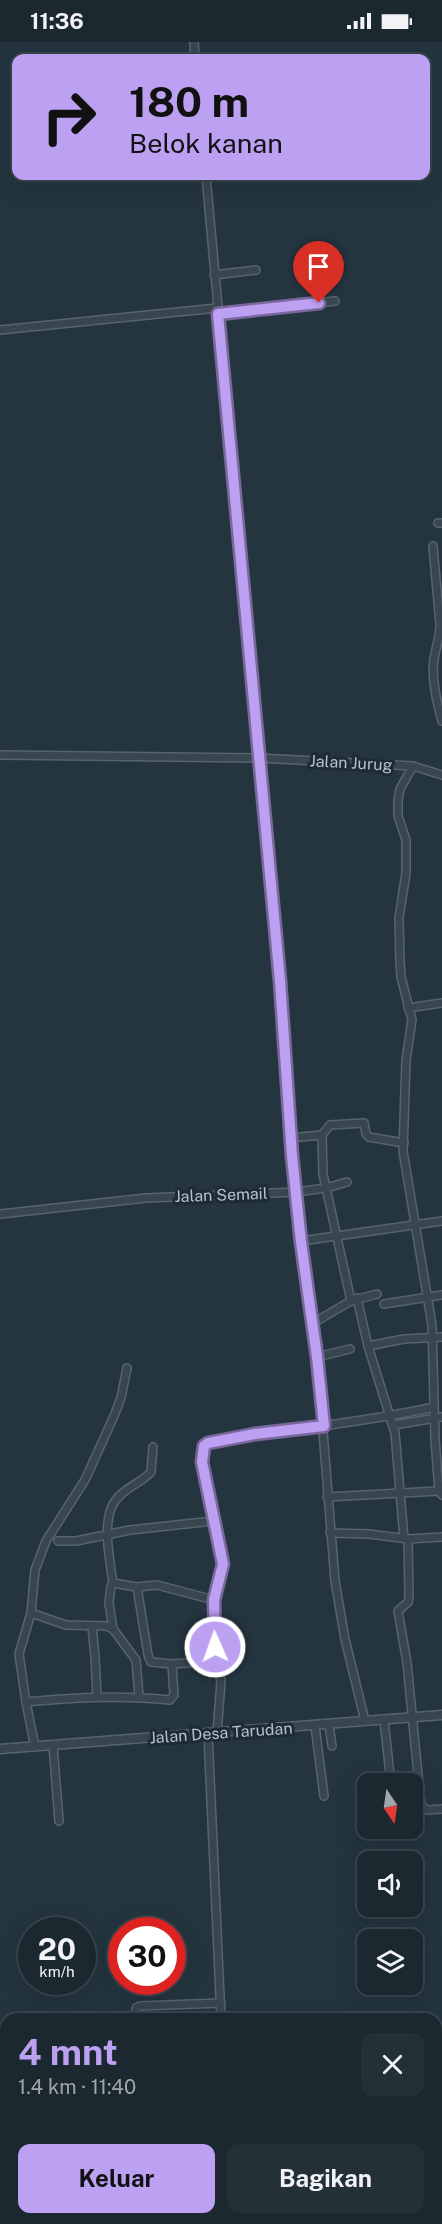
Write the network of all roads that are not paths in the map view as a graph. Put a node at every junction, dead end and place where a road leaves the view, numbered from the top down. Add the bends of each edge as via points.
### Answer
1 (206, 180) edge
2 (256, 270) dead end
3 (214, 275) junction
4 (335, 302) dead end
5 (218, 311) junction
6 (0, 330) edge
7 (433, 546) dead end
8 (439, 573) edge
9 (439, 594) edge
10 (440, 706) edge
11 (442, 721) edge
12 (0, 755) edge
13 (259, 758) junction
14 (414, 766) junction
15 (442, 775) edge
16 (442, 1003) edge
17 (408, 1008) junction
18 (322, 1135) junction
19 (290, 1138) junction
20 (404, 1143) junction
21 (347, 1182) dead end
22 (326, 1188) junction
23 (296, 1192) junction
24 (0, 1214) edge
25 (442, 1221) edge
26 (414, 1224) junction
27 (336, 1237) junction
28 (301, 1242) junction
29 (377, 1294) dead end
30 (442, 1295) edge
31 (429, 1298) junction
32 (354, 1299) junction
33 (384, 1304) dead end
34 (313, 1323) junction
35 (432, 1338) junction
36 (442, 1338) edge
37 (368, 1346) junction
38 (350, 1349) dead end
39 (317, 1357) junction
40 (127, 1368) dead end
41 (434, 1407) junction
42 (391, 1417) junction
43 (438, 1417) edge
44 (394, 1425) junction
45 (324, 1426) junction
46 (153, 1447) dead end
47 (400, 1493) junction
48 (441, 1493) edge
49 (327, 1497) junction
50 (213, 1521) junction
51 (330, 1533) junction
52 (107, 1534) junction
53 (442, 1537) edge
54 (406, 1539) junction
55 (58, 1541) dead end
56 (113, 1583) junction
57 (138, 1587) junction
58 (214, 1600) junction
59 (31, 1613) junction
60 (92, 1626) junction
61 (113, 1629) junction
62 (216, 1660) junction
63 (172, 1664) junction
64 (97, 1697) junction
65 (139, 1697) junction
66 (29, 1702) junction
67 (442, 1715) edge
68 (413, 1717) junction
69 (384, 1720) junction
70 (365, 1721) junction
71 (329, 1725) junction
72 (315, 1726) junction
73 (212, 1733) junction
74 (53, 1745) junction
75 (332, 1746) dead end
76 (35, 1747) junction
77 (0, 1749) edge
78 (390, 1773) edge
79 (324, 1796) dead end
80 (442, 1809) edge
81 (59, 1821) dead end
82 (220, 2003) junction
83 (136, 2013) edge
84 (221, 2013) edge

1 - 3 street
2 - 3 street
3 - 5 street
4 - 5 street
5 - 6 street
5 - 13 street
7 - 8 street
8 - 9 street
9 - 10 street via 440,636 434,678
10 - 11 street
12 - 13 street, Jalan Jurug
13 - 14 street, Jalan Jurug
13 - 19 street
14 - 15 street, Jalan Jurug
14 - 17 street via 398,800 398,816 406,840 399,926 401,977
16 - 17 street
17 - 20 street via 412,1020 406,1060
18 - 19 street
18 - 20 street via 330,1125 364,1123 369,1137
18 - 22 street
19 - 23 street
20 - 26 street
21 - 22 street, Jalan Semail
22 - 23 street, Jalan Semail
22 - 27 street
23 - 24 street, Jalan Semail via 146,1198
23 - 28 street
25 - 26 street
26 - 27 street
26 - 31 street
27 - 28 street
27 - 32 street
28 - 34 street
29 - 32 street
30 - 31 street
31 - 33 street
31 - 35 street
32 - 34 street
32 - 37 street
34 - 39 street
35 - 36 street
35 - 37 street
35 - 41 street
37 - 42 street
38 - 39 street
39 - 45 street
40 - 59 street via 121,1398 85,1480 38,1560
41 - 42 street
41 - 43 street
42 - 44 street
42 - 45 street
43 - 44 street
43 - 48 street
44 - 47 street
45 - 49 street
45 - 50 street via 205,1445 202,1462
46 - 52 street via 151,1472 115,1500
47 - 48 street
47 - 49 street
47 - 54 street
49 - 51 street
50 - 52 street
50 - 58 street via 223,1564
51 - 54 street
51 - 70 street via 338,1605
52 - 55 street
52 - 56 street
53 - 54 street
54 - 68 street via 409,1598 398,1611
56 - 57 street
56 - 61 street via 109,1603
57 - 58 street via 157,1586
57 - 63 street via 149,1660
58 - 62 street
59 - 60 street via 66,1625
59 - 66 street via 19,1654
60 - 61 street
60 - 64 street
61 - 65 street via 136,1660
62 - 63 street
62 - 73 street via 221,1681
63 - 65 street via 172,1699
64 - 65 street
64 - 66 street
66 - 76 street
67 - 68 street, Jalan Desa Tarudan
68 - 69 street, Jalan Desa Tarudan
68 - 80 street via 421,1805 426,1810
69 - 70 street, Jalan Desa Tarudan
69 - 78 street
70 - 71 street, Jalan Desa Tarudan
71 - 72 street, Jalan Desa Tarudan
71 - 75 street
72 - 73 street, Jalan Desa Tarudan
72 - 79 street
73 - 74 street, Jalan Desa Tarudan
73 - 82 street
74 - 76 street, Jalan Desa Tarudan
74 - 81 street
76 - 77 street, Jalan Desa Tarudan
82 - 83 street via 140,2006
82 - 84 street

